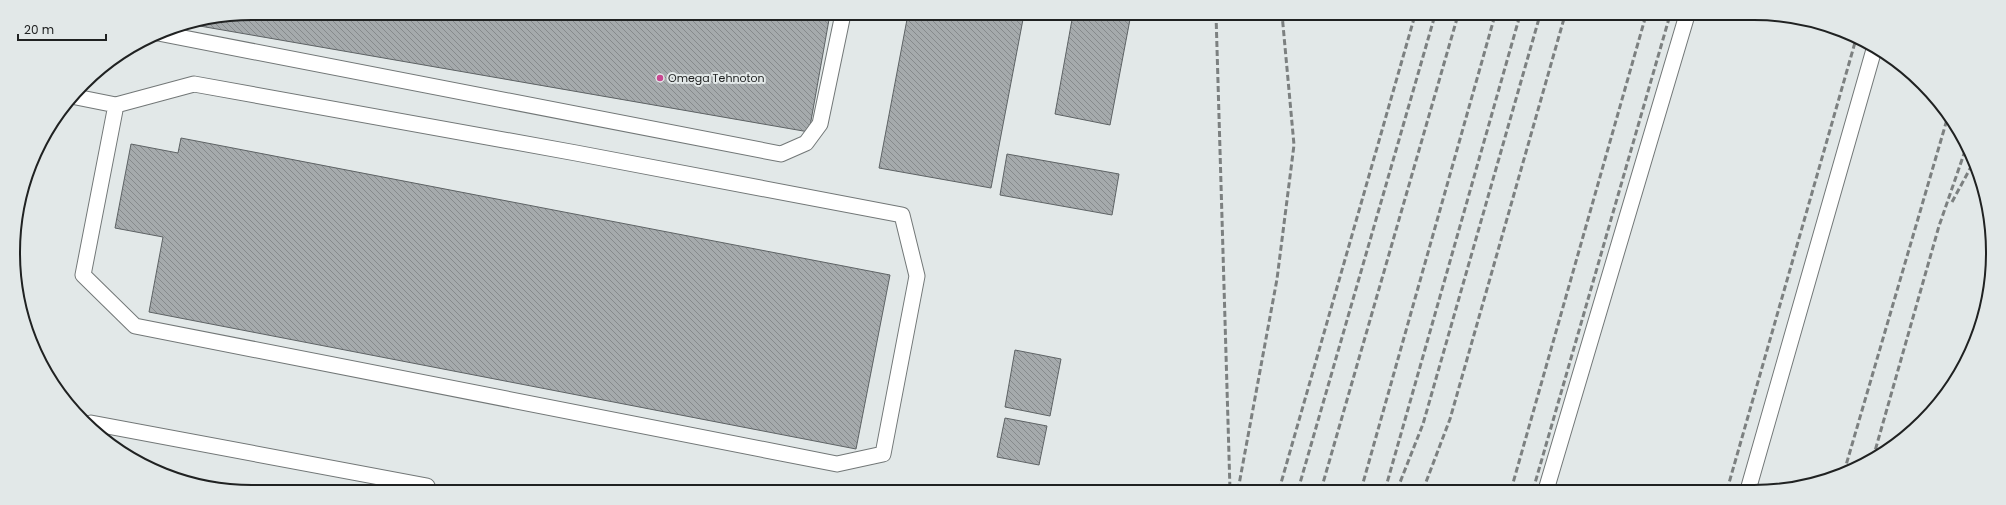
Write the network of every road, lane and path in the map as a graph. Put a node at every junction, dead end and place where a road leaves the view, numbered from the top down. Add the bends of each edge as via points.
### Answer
1 (842, 20) edge
2 (1686, 20) edge
3 (170, 35) edge
4 (1873, 53) edge
5 (79, 98) edge
6 (116, 105) junction
7 (96, 424) edge
8 (421, 485) edge
9 (1547, 485) edge
10 (1749, 485) edge

1 - 3 lane via 820,124 806,143 781,154
2 - 9 lane
4 - 10 lane
5 - 6 lane
6 - 6 lane via 194,84 902,215 917,276 883,454 836,464 135,326 83,275
7 - 8 lane

